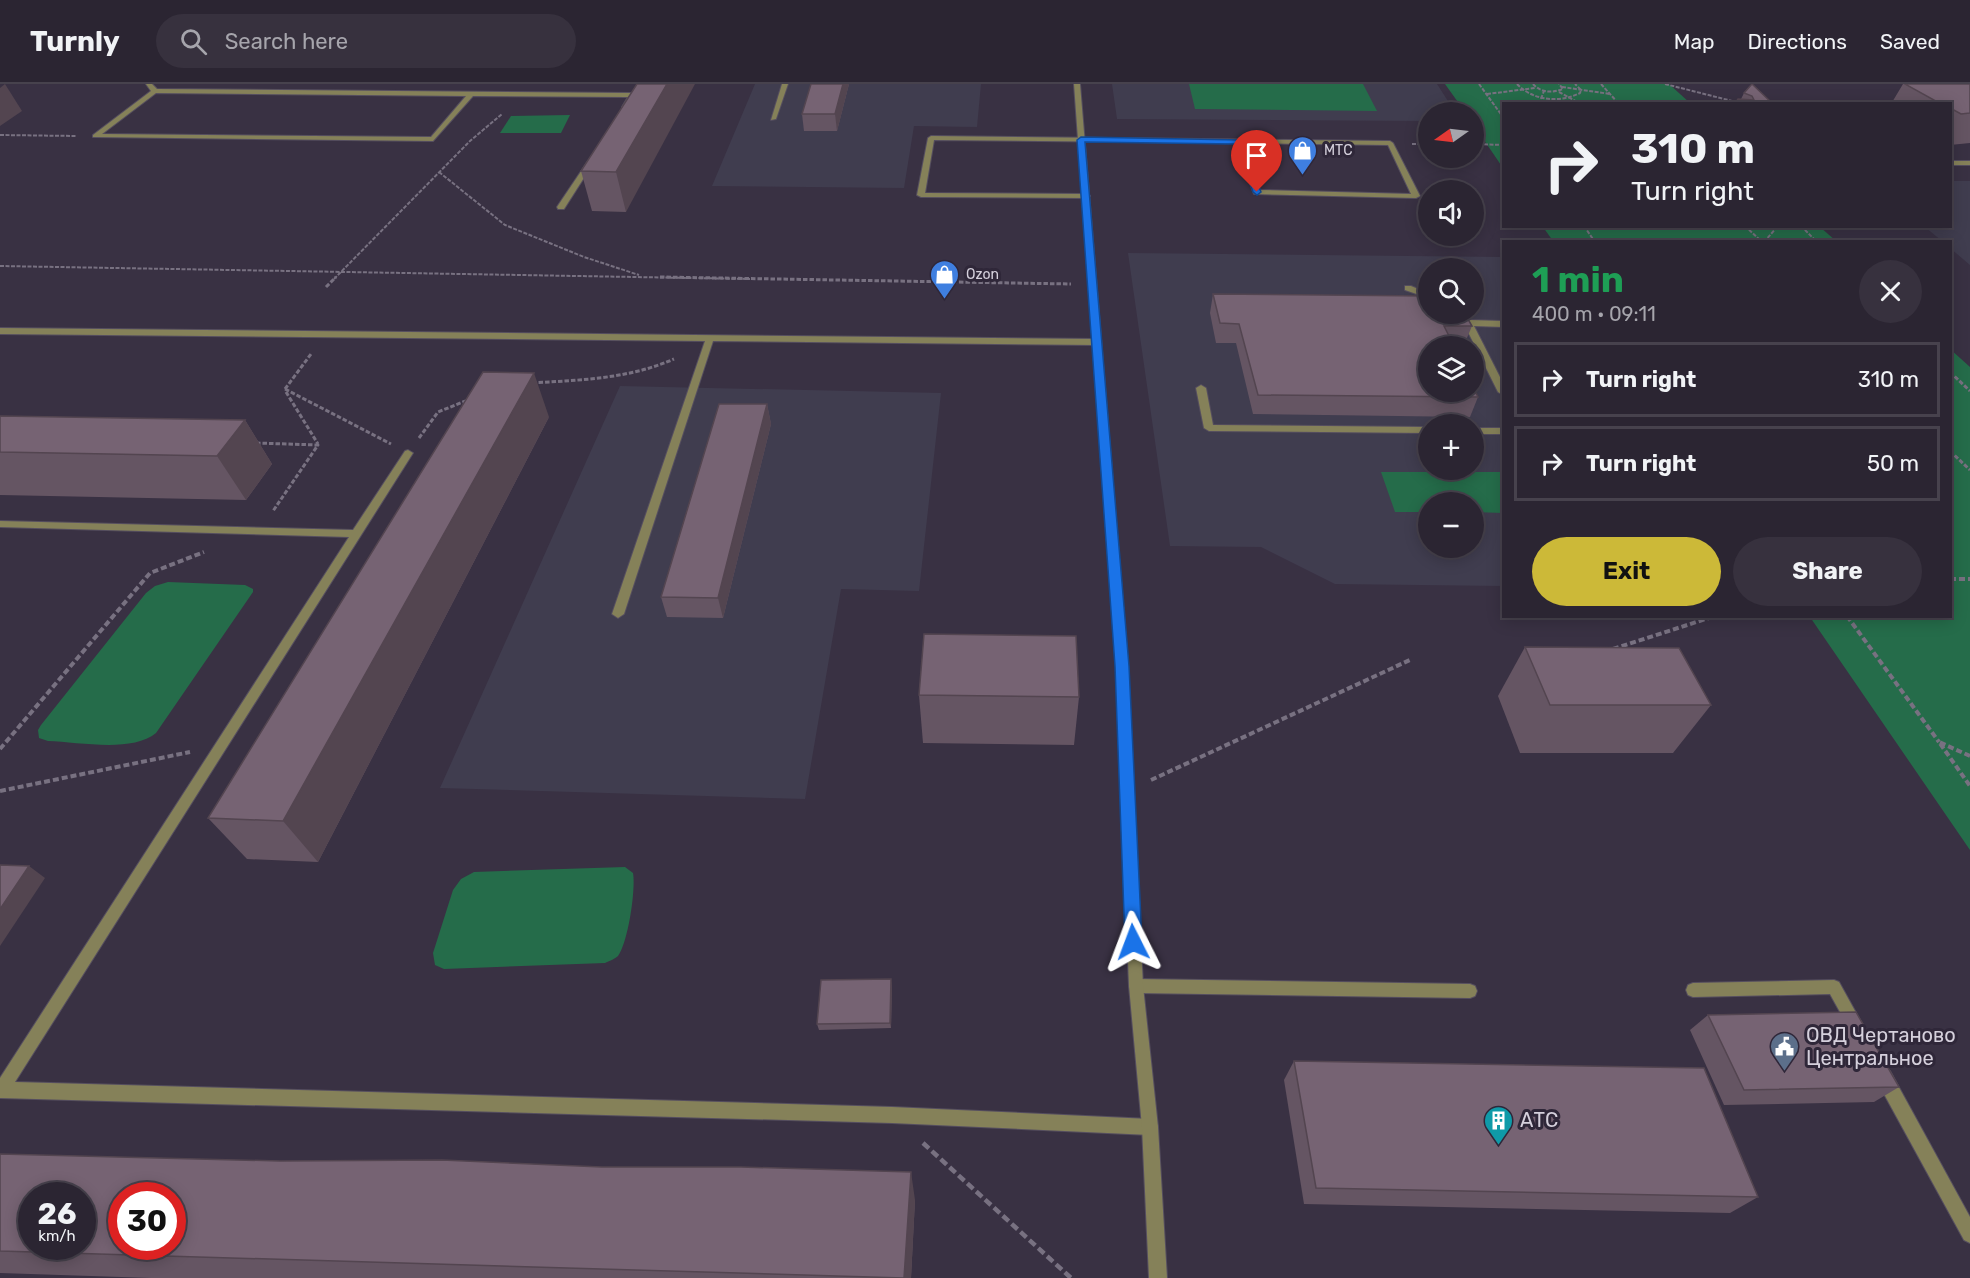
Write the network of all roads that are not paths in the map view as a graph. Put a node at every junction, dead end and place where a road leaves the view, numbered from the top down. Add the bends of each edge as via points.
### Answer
1 (149, 84) edge
2 (785, 84) edge
3 (1077, 84) edge
4 (155, 91) junction
5 (472, 93) junction
6 (620, 114) edge
7 (773, 119) dead end
8 (1081, 140) junction
9 (1238, 142) junction
10 (597, 151) edge
11 (1952, 163) edge
12 (1970, 163) edge
13 (1086, 196) junction
14 (561, 207) dead end
15 (1408, 288) dead end
16 (1418, 292) edge
17 (1484, 323) edge
18 (1469, 324) edge
19 (1502, 324) edge
20 (0, 331) edge
21 (710, 338) junction
22 (1097, 342) junction
23 (1201, 388) dead end
24 (1502, 390) edge
25 (1418, 430) edge
26 (1484, 431) edge
27 (1502, 431) edge
28 (408, 453) road end
29 (0, 524) edge
30 (356, 534) junction
31 (618, 614) dead end
32 (1136, 986) junction
33 (1693, 990) dead end
34 (1470, 991) dead end
35 (1862, 1038) edge
36 (1874, 1059) edge
37 (1, 1090) edge
38 (1150, 1127) junction
39 (1970, 1234) edge
40 (1158, 1278) edge

1 - 4 street
2 - 7 street
3 - 8 street
4 - 5 street
4 - 5 street via 95,136 433,139
5 - 6 street via 634,92
8 - 9 street
8 - 13 street
8 - 13 street via 932,138 921,195
9 - 9 street via 1390,143 1416,196 1257,192
10 - 14 street
11 - 12 street
13 - 22 street
15 - 16 street
17 - 19 street
18 - 24 street
20 - 21 street
21 - 22 street
21 - 31 street
22 - 32 street via 1122,666
23 - 25 street via 1209,428
26 - 27 street
28 - 30 street
29 - 30 street
30 - 37 street
32 - 34 street
32 - 38 street
33 - 35 street via 1834,987
36 - 39 street
37 - 38 street via 892,1115
38 - 40 street

